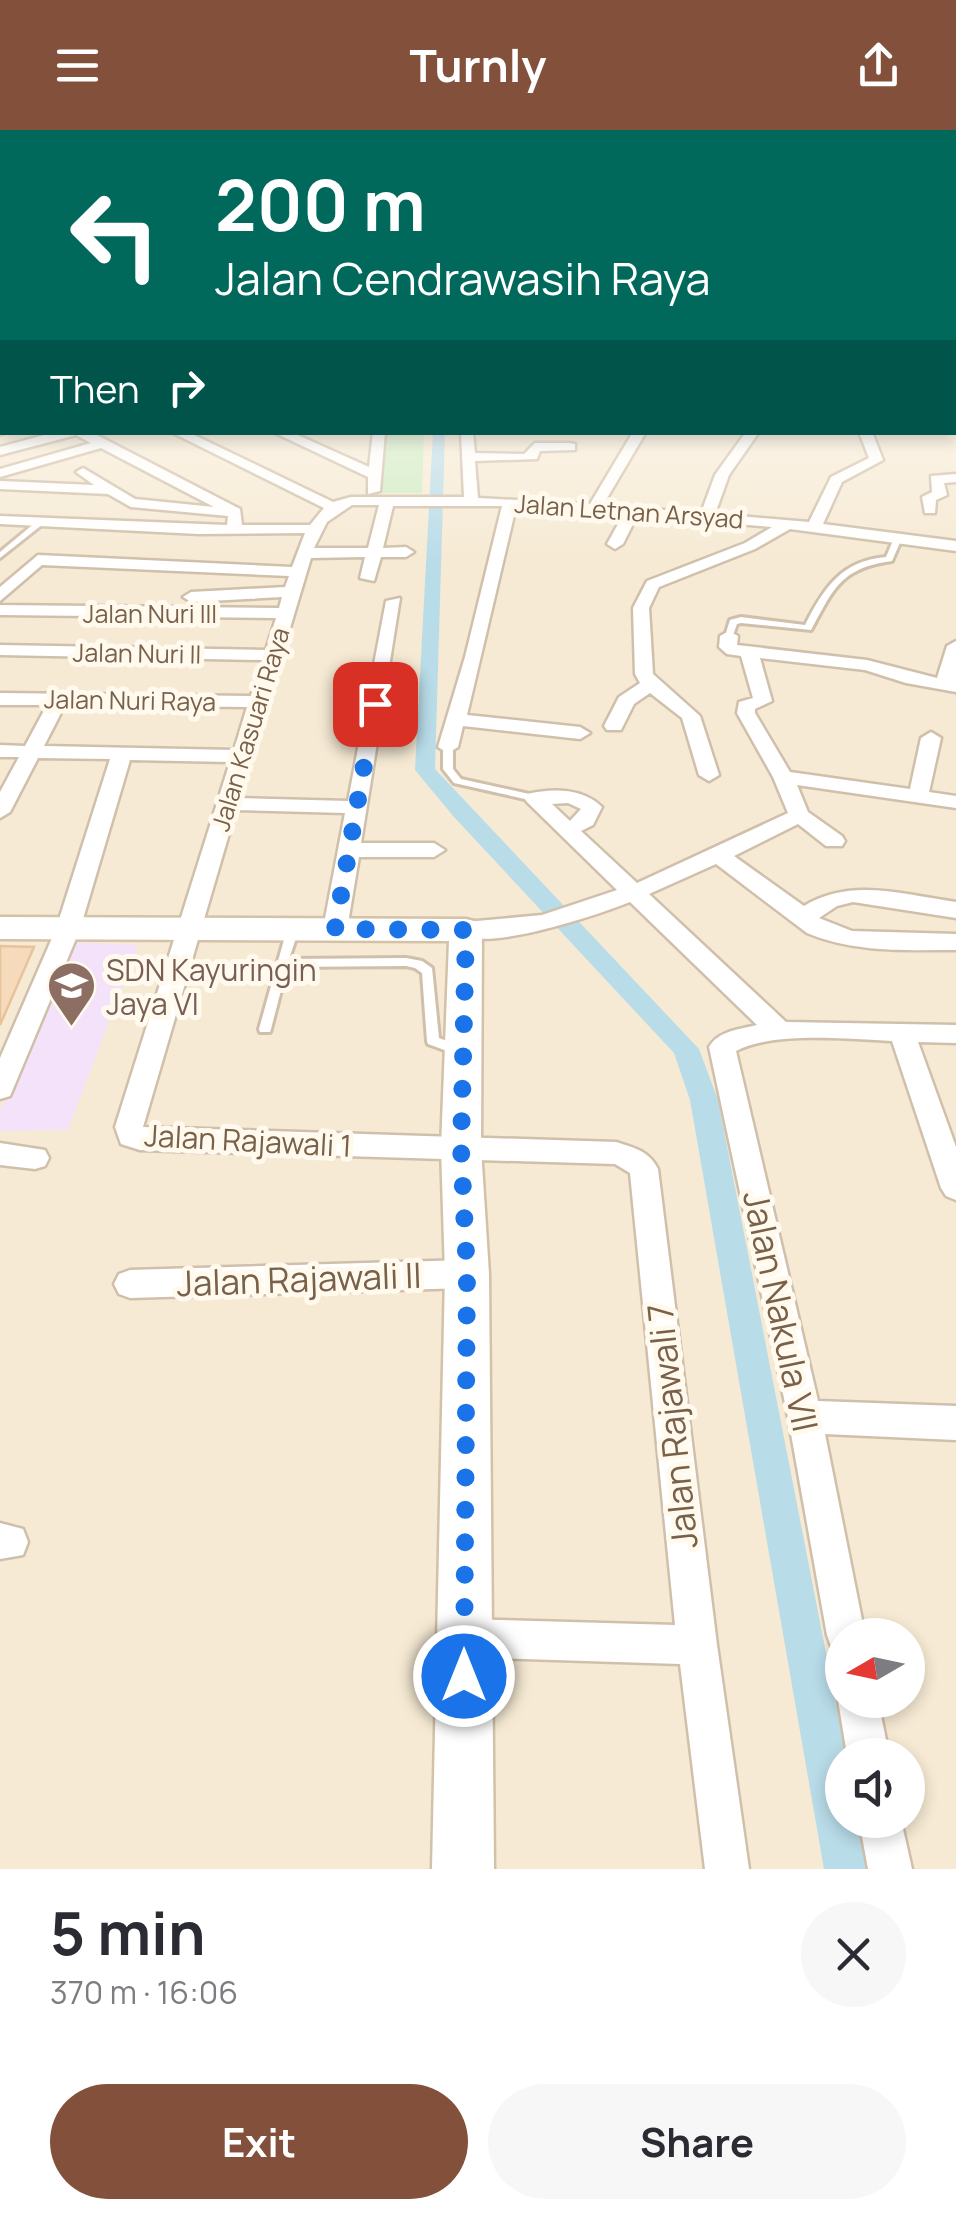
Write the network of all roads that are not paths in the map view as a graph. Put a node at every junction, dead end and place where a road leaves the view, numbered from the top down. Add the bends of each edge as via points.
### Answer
1 (64, 435) edge
2 (82, 435) edge
3 (184, 435) edge
4 (378, 435) edge
5 (467, 435) edge
6 (638, 435) edge
7 (751, 435) edge
8 (866, 435) edge
9 (314, 440) edge
10 (536, 440) edge
11 (101, 444) junction
12 (570, 446) dead end
13 (0, 451) edge
14 (468, 457) junction
15 (129, 459) junction
16 (98, 468) junction
17 (0, 473) edge
18 (375, 475) junction
19 (956, 478) edge
20 (0, 485) edge
21 (30, 487) junction
22 (107, 490) junction
23 (0, 499) edge
24 (379, 500) junction
25 (464, 500) junction
26 (510, 502) junction
27 (65, 503) dead end
28 (332, 507) junction
29 (594, 509) junction
30 (930, 510) dead end
31 (235, 512) junction
32 (630, 512) junction
33 (707, 517) junction
34 (0, 520) edge
35 (39, 524) junction
36 (788, 524) junction
37 (814, 527) junction
38 (234, 530) junction
39 (312, 530) junction
40 (898, 538) junction
41 (615, 544) dead end
42 (956, 546) edge
43 (371, 552) junction
44 (406, 552) dead end
45 (0, 556) edge
46 (301, 563) junction
47 (368, 578) dead end
48 (291, 592) junction
49 (0, 596) edge
50 (120, 601) dead end
51 (394, 601) dead end
52 (284, 613) junction
53 (8, 615) edge
54 (729, 636) joint
55 (956, 646) edge
56 (0, 650) edge
57 (749, 652) junction
58 (274, 655) junction
59 (650, 685) junction
60 (950, 686) edge
61 (0, 699) edge
62 (58, 699) junction
63 (260, 702) junction
64 (456, 720) junction
65 (614, 726) dead end
66 (580, 733) dead end
67 (931, 738) dead end
68 (448, 747) joint
69 (0, 752) edge
70 (31, 752) junction
71 (122, 753) junction
72 (243, 756) junction
73 (709, 775) dead end
74 (783, 777) junction
75 (918, 797) junction
76 (534, 798) junction
77 (956, 802) edge
78 (229, 804) junction
79 (356, 807) junction
80 (0, 812) edge
81 (799, 815) junction
82 (567, 830) junction
83 (834, 841) dead end
84 (348, 850) junction
85 (434, 850) dead end
86 (719, 856) junction
87 (633, 893) junction
88 (956, 910) edge
89 (804, 917) junction
90 (0, 928) edge
91 (189, 928) junction
92 (292, 928) junction
93 (335, 929) junction
94 (68, 930) junction
95 (466, 930) junction
96 (956, 942) edge
97 (282, 963) junction
98 (265, 1030) dead end
99 (778, 1030) junction
100 (902, 1032) junction
101 (956, 1034) edge
102 (463, 1052) junction
103 (0, 1089) edge
104 (461, 1148) junction
105 (0, 1154) edge
106 (35, 1158) dead end
107 (956, 1188) edge
108 (467, 1274) junction
109 (130, 1284) dead end
110 (805, 1417) junction
111 (956, 1423) edge
112 (843, 1618) edge
113 (464, 1638) junction
114 (697, 1645) junction
115 (884, 1838) edge
116 (463, 1869) edge
117 (727, 1869) edge
118 (890, 1869) edge

1 - 13 street
2 - 11 street
3 - 28 street
4 - 18 street
5 - 14 street
6 - 29 street
7 - 33 street via 722,476
8 - 37 street via 876,460 836,480
9 - 18 street
10 - 12 street
10 - 14 street via 534,453 524,458
11 - 15 street
11 - 17 street
14 - 25 street
15 - 16 street
15 - 31 street
16 - 21 street
16 - 22 street
18 - 24 street
19 - 30 street via 937,478 940,495 929,497
20 - 21 street
21 - 22 street
22 - 31 street via 141,505
23 - 27 street
24 - 25 street, Jalan Letnan Arsyad
24 - 28 street, Jalan Letnan Arsyad
24 - 43 street
25 - 26 street, Jalan Letnan Arsyad
26 - 29 street, Jalan Letnan Arsyad
26 - 64 street
28 - 39 street
29 - 32 street, Jalan Letnan Arsyad
31 - 38 street
32 - 33 street, Jalan Letnan Arsyad
32 - 41 street
33 - 36 street, Jalan Letnan Arsyad
34 - 35 street
35 - 38 street
35 - 45 lane
36 - 37 street, Jalan Letnan Arsyad
36 - 59 street via 649,586 641,608
37 - 40 street, Jalan Letnan Arsyad
38 - 39 street
39 - 46 street, Jalan Kasuari Raya
40 - 42 street, Jalan Letnan Arsyad
40 - 54 lane via 889,559 866,559 832,586 808,628 741,620 732,622
43 - 44 street
43 - 46 street
43 - 47 street
46 - 48 street, Jalan Kasuari Raya
46 - 49 street via 38,560
48 - 50 street
48 - 52 street, Jalan Kasuari Raya
51 - 79 street
52 - 53 street, Jalan Nuri III
52 - 58 street, Jalan Kasuari Raya
54 - 57 street via 730,649
55 - 60 street
56 - 58 street, Jalan Nuri II
57 - 60 street via 867,665
57 - 74 street via 762,703 746,706 746,712
58 - 63 street, Jalan Kasuari Raya
59 - 65 street via 626,700
59 - 73 street via 691,716
61 - 62 street, Jalan Nuri Raya
62 - 63 street, Jalan Nuri Raya
62 - 70 street
63 - 72 street, Jalan Kasuari Raya
64 - 66 street
64 - 68 street
67 - 75 street
68 - 76 lane via 448,769 458,782
69 - 70 street
70 - 71 street
70 - 80 street
71 - 72 street
71 - 94 street
72 - 78 street, Jalan Kasuari Raya
74 - 75 street
74 - 81 street
75 - 77 street
76 - 82 street
76 - 82 street via 572,797 592,807 586,821
78 - 79 street
78 - 91 street, Jalan Kasuari Raya
79 - 84 street
81 - 83 street
81 - 86 street
82 - 87 street
84 - 85 street
84 - 93 street
86 - 87 street
86 - 89 street
87 - 95 street via 539,924
87 - 99 street
88 - 89 street via 853,895 829,900
89 - 96 street via 829,935
90 - 94 street
91 - 92 street
91 - 94 street
91 - 104 street, Jalan Rajawali 1 via 131,1136
92 - 93 street
92 - 97 lane
93 - 95 street
94 - 103 street
95 - 102 street
97 - 98 lane
97 - 102 lane via 418,964 428,971 433,1041
99 - 100 street
99 - 110 street, Jalan Nakula VII via 722,1047
100 - 101 street
100 - 107 street
102 - 104 street
104 - 108 street
104 - 114 street, Jalan Rajawali 7 via 616,1153 644,1169
105 - 106 street
108 - 109 street, Jalan Rajawali II
108 - 113 street
110 - 111 street
110 - 112 street, Jalan Nakula VII
113 - 114 street
113 - 116 street
114 - 117 street, Jalan Rajawali 7
115 - 118 street

